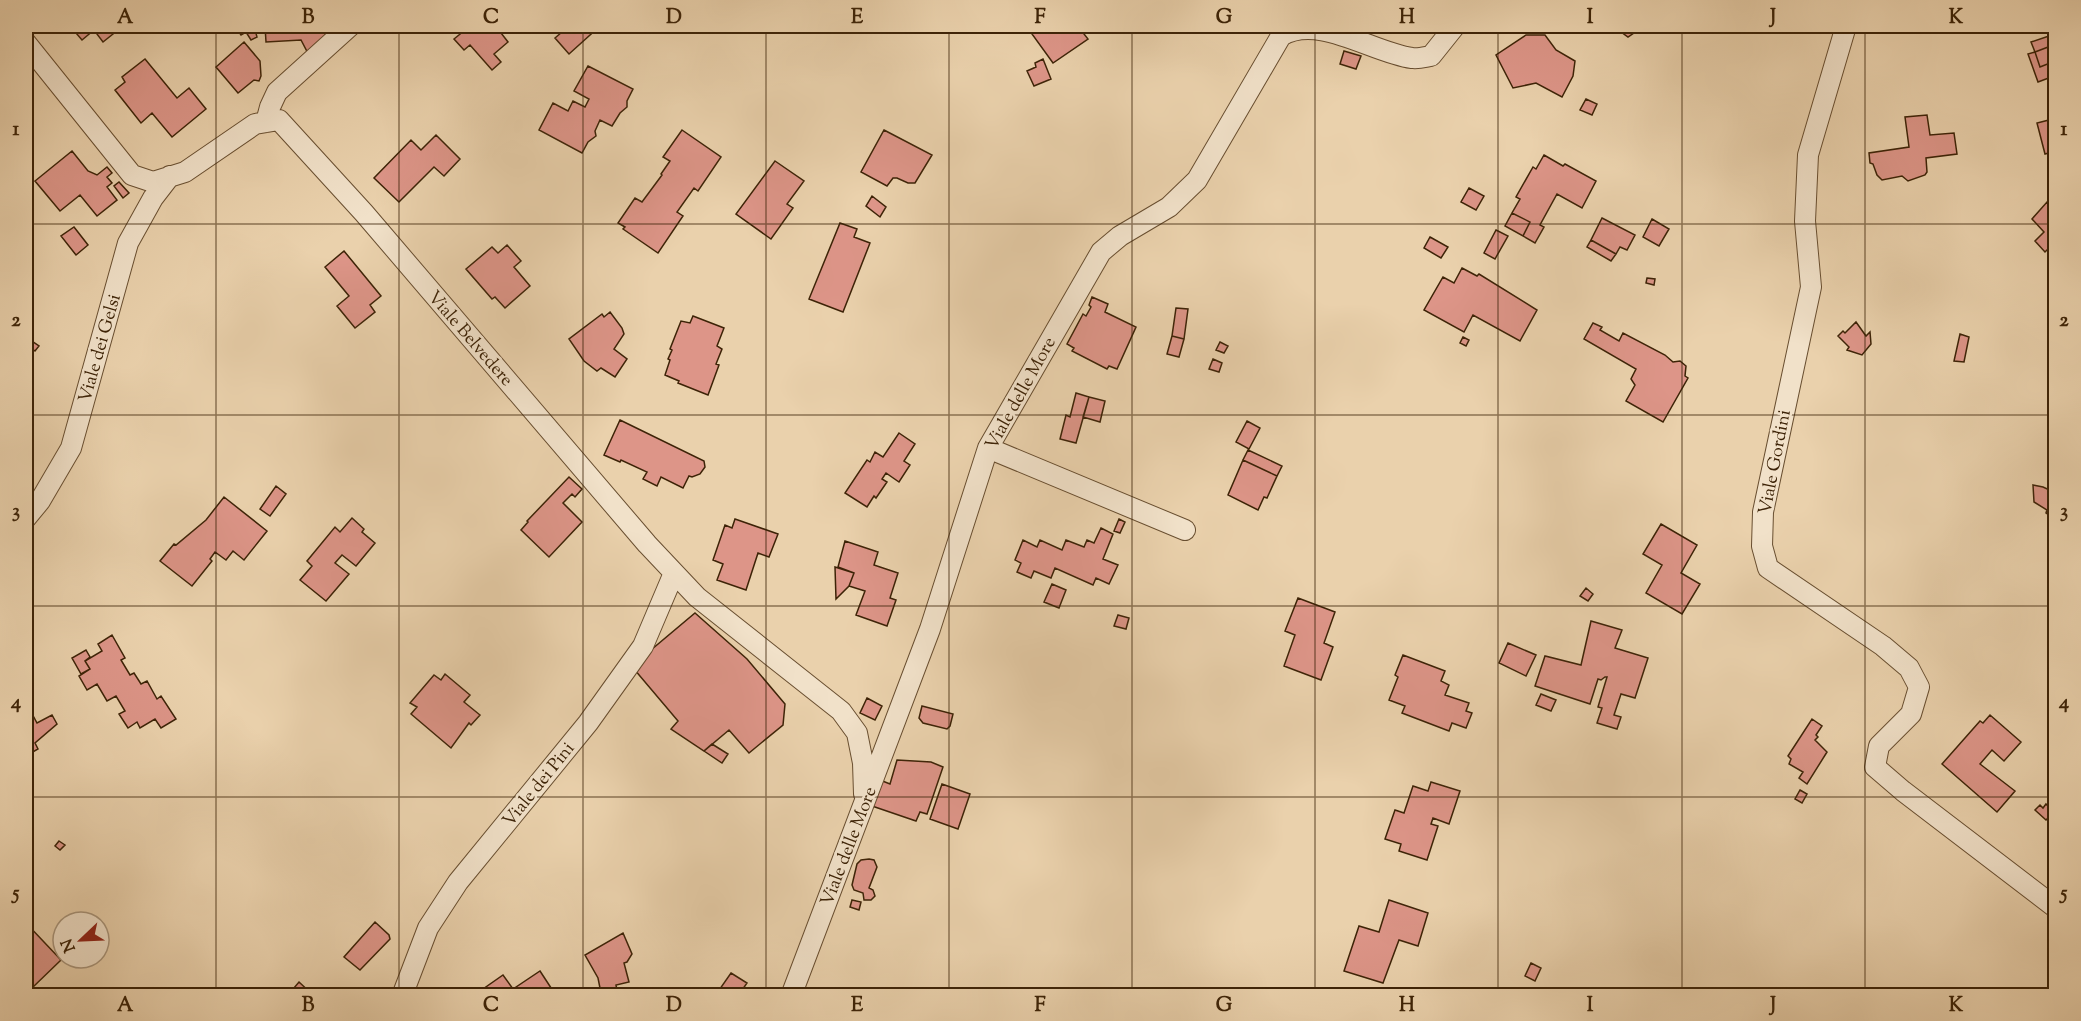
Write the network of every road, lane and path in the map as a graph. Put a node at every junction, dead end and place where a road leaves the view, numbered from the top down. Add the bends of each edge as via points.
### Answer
1 (350, 26) edge
2 (1455, 26) edge
3 (1846, 26) edge
4 (26, 43) edge
5 (266, 122) junction
6 (170, 176) junction
7 (988, 448) junction
8 (26, 518) edge
9 (1185, 530) dead end
10 (674, 573) junction
11 (864, 803) junction
12 (2055, 908) edge
13 (402, 996) edge
14 (791, 996) edge

1 - 5 street via 277,92
2 - 7 street, Viale delle More via 1431,56 1413,58 1312,28 1290,30 1281,36 1197,180 1169,207 1101,252
3 - 12 street, Viale Gordini via 1808,155 1805,221 1811,287 1763,512 1762,546 1768,568 1883,646 1909,668 1919,687 1911,714 1878,746 1875,767
4 - 6 street via 132,174 153,182
5 - 6 street via 255,124 185,172
5 - 10 street, Viale Belvedere via 279,120 364,213
6 - 8 street, Viale dei Gelsi via 128,243 70,448
7 - 9 street
7 - 11 street, Viale delle More via 930,629
10 - 11 street, Viale Belvedere via 705,604 841,711 857,733
10 - 13 street, Viale dei Pini via 643,646 588,723 458,882 428,928
11 - 14 street, Viale delle More

